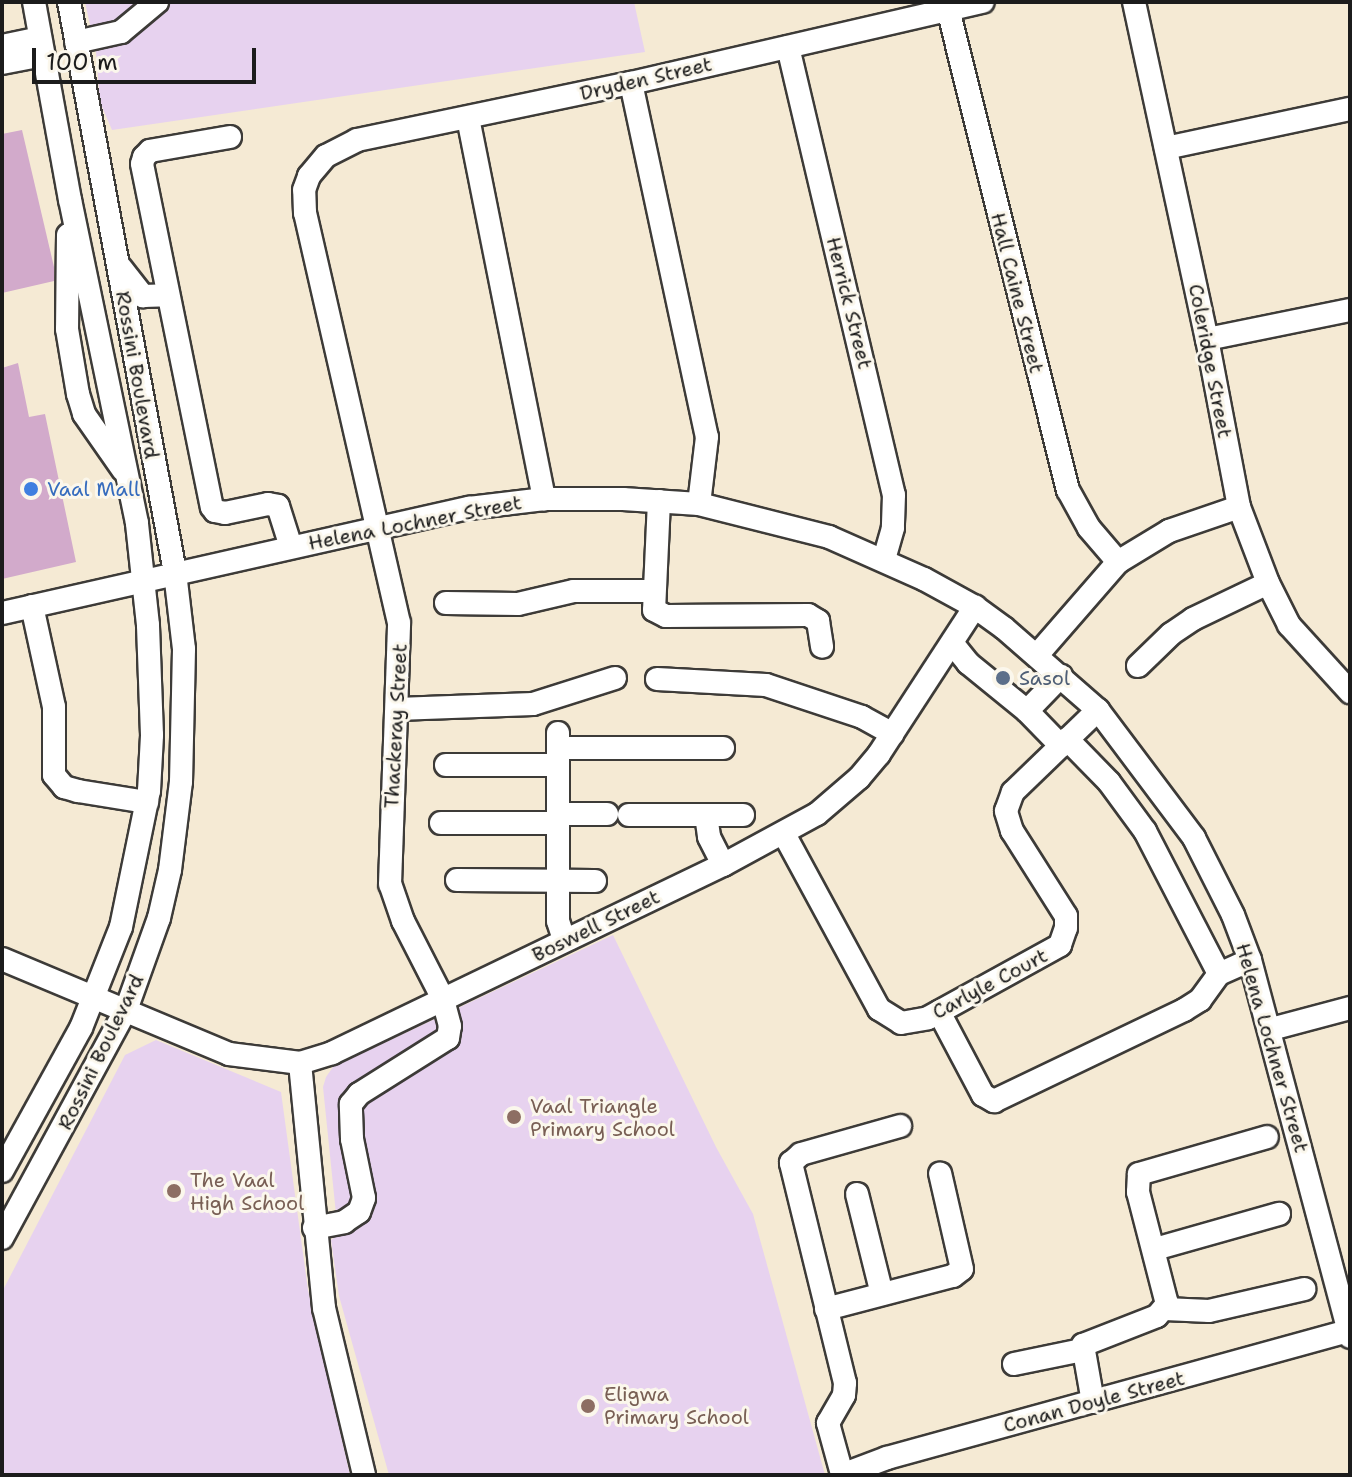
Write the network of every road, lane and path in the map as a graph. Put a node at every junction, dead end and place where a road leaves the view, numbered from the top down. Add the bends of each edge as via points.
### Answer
1 (34, 2) edge
2 (69, 2) edge
3 (157, 2) edge
4 (983, 2) edge
5 (1134, 2) edge
6 (948, 9) junction
7 (76, 42) junction
8 (2, 46) edge
9 (41, 47) junction
10 (788, 47) junction
11 (2, 63) edge
12 (631, 83) junction
13 (1350, 109) edge
14 (468, 118) junction
15 (230, 137) dead end
16 (1166, 148) junction
17 (315, 167) joint
18 (70, 200) junction
19 (116, 260) junction
20 (167, 295) junction
21 (1350, 310) edge
22 (1207, 339) junction
23 (126, 475) junction
24 (544, 499) junction
25 (659, 501) junction
26 (699, 504) junction
27 (1239, 507) junction
28 (379, 529) junction
29 (291, 547) junction
30 (884, 559) junction
31 (1118, 562) junction
32 (175, 572) junction
33 (144, 578) junction
34 (1268, 583) junction
35 (654, 591) junction
36 (446, 603) dead end
37 (32, 606) junction
38 (975, 607) junction
39 (2, 613) edge
40 (952, 643) junction
41 (822, 647) dead end
42 (1038, 654) junction
43 (1138, 666) dead end
44 (1061, 676) junction
45 (615, 678) dead end
46 (657, 679) dead end
47 (1350, 692) edge
48 (397, 709) junction
49 (1098, 710) junction
50 (1027, 711) junction
51 (893, 734) junction
52 (1064, 743) junction
53 (723, 748) dead end
54 (558, 749) junction
55 (446, 765) dead end
56 (147, 802) junction
57 (706, 815) junction
58 (743, 815) dead end
59 (558, 819) junction
60 (441, 823) dead end
61 (784, 834) junction
62 (723, 865) junction
63 (457, 880) dead end
64 (558, 881) junction
65 (595, 881) dead end
66 (564, 940) junction
67 (2, 959) edge
68 (1250, 960) junction
69 (1219, 974) junction
70 (95, 996) junction
71 (443, 999) junction
72 (1350, 1008) edge
73 (126, 1010) junction
74 (939, 1012) junction
75 (1271, 1029) junction
76 (300, 1063) junction
77 (900, 1126) dead end
78 (1267, 1137) dead end
79 (2, 1171) edge
80 (940, 1173) dead end
81 (857, 1194) dead end
82 (1279, 1214) dead end
83 (314, 1228) junction
84 (2, 1238) edge
85 (1155, 1249) junction
86 (1304, 1289) dead end
87 (882, 1294) junction
88 (826, 1309) junction
89 (1165, 1309) junction
90 (1349, 1334) edge
91 (1082, 1350) junction
92 (1014, 1364) dead end
93 (1093, 1402) junction
94 (842, 1474) edge
95 (364, 1475) edge

1 - 9 street, Rossini Boulevard
2 - 7 street, Rossini Boulevard
3 - 7 street via 121,32
4 - 6 street, Dryden Street
5 - 16 street, Coleridge Street
6 - 10 street, Dryden Street
6 - 31 street, Hall Caine Street via 1064,477 1077,510
7 - 19 street, Rossini Boulevard
8 - 9 street
9 - 11 street
9 - 18 street, Rossini Boulevard
10 - 12 street, Dryden Street
10 - 30 street, Herrick Street via 894,495 893,528
12 - 14 street, Dryden Street
12 - 26 street via 707,437
13 - 16 street
14 - 17 street, Dryden Street via 357,140
14 - 24 street
15 - 20 street via 150,151 144,157
16 - 22 street, Coleridge Street
17 - 28 street, Thackeray Street via 304,190 305,213
18 - 23 street, Rossini Boulevard
18 - 23 street via 65,295 74,372 84,414
19 - 20 street via 143,296
19 - 32 street, Rossini Boulevard
20 - 29 street via 212,507 225,513 278,506
21 - 22 street
22 - 27 street, Coleridge Street
23 - 33 street, Rossini Boulevard
24 - 25 street, Helena Lochner Street
24 - 28 street, Helena Lochner Street via 469,508
25 - 26 street, Helena Lochner Street
25 - 35 street
26 - 30 street, Helena Lochner Street via 829,537
27 - 31 street via 1169,531
27 - 34 street, Coleridge Street
28 - 29 street, Helena Lochner Street
28 - 48 street, Thackeray Street via 401,641
29 - 32 street, Helena Lochner Street
30 - 38 street, Helena Lochner Street
31 - 42 street
32 - 33 street, Helena Lochner Street
32 - 73 street, Rossini Boulevard via 184,649 181,782 159,918
33 - 37 street, Helena Lochner Street
33 - 56 street, Rossini Boulevard via 152,735
34 - 43 street via 1193,619
34 - 47 street, Coleridge Street via 1289,625
35 - 36 street via 574,591 518,604
35 - 41 street via 654,610 666,616 808,615 818,621
37 - 39 street, Helena Lochner Street
37 - 56 street via 54,707 54,775 64,787
38 - 40 street, Boswell Street
38 - 42 street, Helena Lochner Street
40 - 50 street via 968,663
40 - 51 street, Boswell Street
42 - 44 street, Helena Lochner Street
44 - 49 street, Helena Lochner Street
44 - 50 street
45 - 48 street via 533,704
46 - 51 street via 766,685 862,717
48 - 71 street, Thackeray Street via 390,884
49 - 52 street, Carlyle Court
49 - 68 street, Helena Lochner Street via 1194,838
50 - 52 street
51 - 61 street, Boswell Street via 850,786
52 - 69 street via 1109,782 1145,831
52 - 74 street, Carlyle Court via 1013,792 1006,811 1012,831 1061,904 1065,935 1052,952
53 - 54 street
54 - 55 street
54 - 59 street
56 - 70 street, Rossini Boulevard via 130,899
57 - 58 street
57 - 59 street
57 - 62 street via 709,837
59 - 60 street
59 - 64 street
61 - 62 street, Boswell Street
61 - 74 street, Carlyle Court via 879,1009 901,1023
62 - 66 street, Boswell Street
63 - 64 street
64 - 65 street
64 - 66 street via 558,921
66 - 71 street, Boswell Street
67 - 70 street, Boswell Street
68 - 69 street
68 - 75 street, Helena Lochner Street
69 - 74 street via 1200,1000 994,1101 983,1095
70 - 73 street, Boswell Street
70 - 79 street, Rossini Boulevard
71 - 76 street, Boswell Street
71 - 83 street, Thackeray Street via 448,1038 351,1104 364,1198 359,1212 344,1222
72 - 75 street
73 - 76 street, Boswell Street via 229,1054
73 - 84 street, Rossini Boulevard
75 - 90 street, Helena Lochner Street
76 - 83 street
77 - 88 street via 801,1154 791,1163
78 - 85 street via 1139,1174 1138,1192
80 - 87 street via 962,1269
81 - 87 street
82 - 85 street
83 - 95 street via 324,1308
85 - 89 street
86 - 89 street via 1209,1311
87 - 88 street
88 - 94 street via 845,1383 828,1423
89 - 91 street via 1088,1342
90 - 93 street, Conan Doyle Street
91 - 92 street
91 - 93 street
93 - 94 street, Conan Doyle Street

